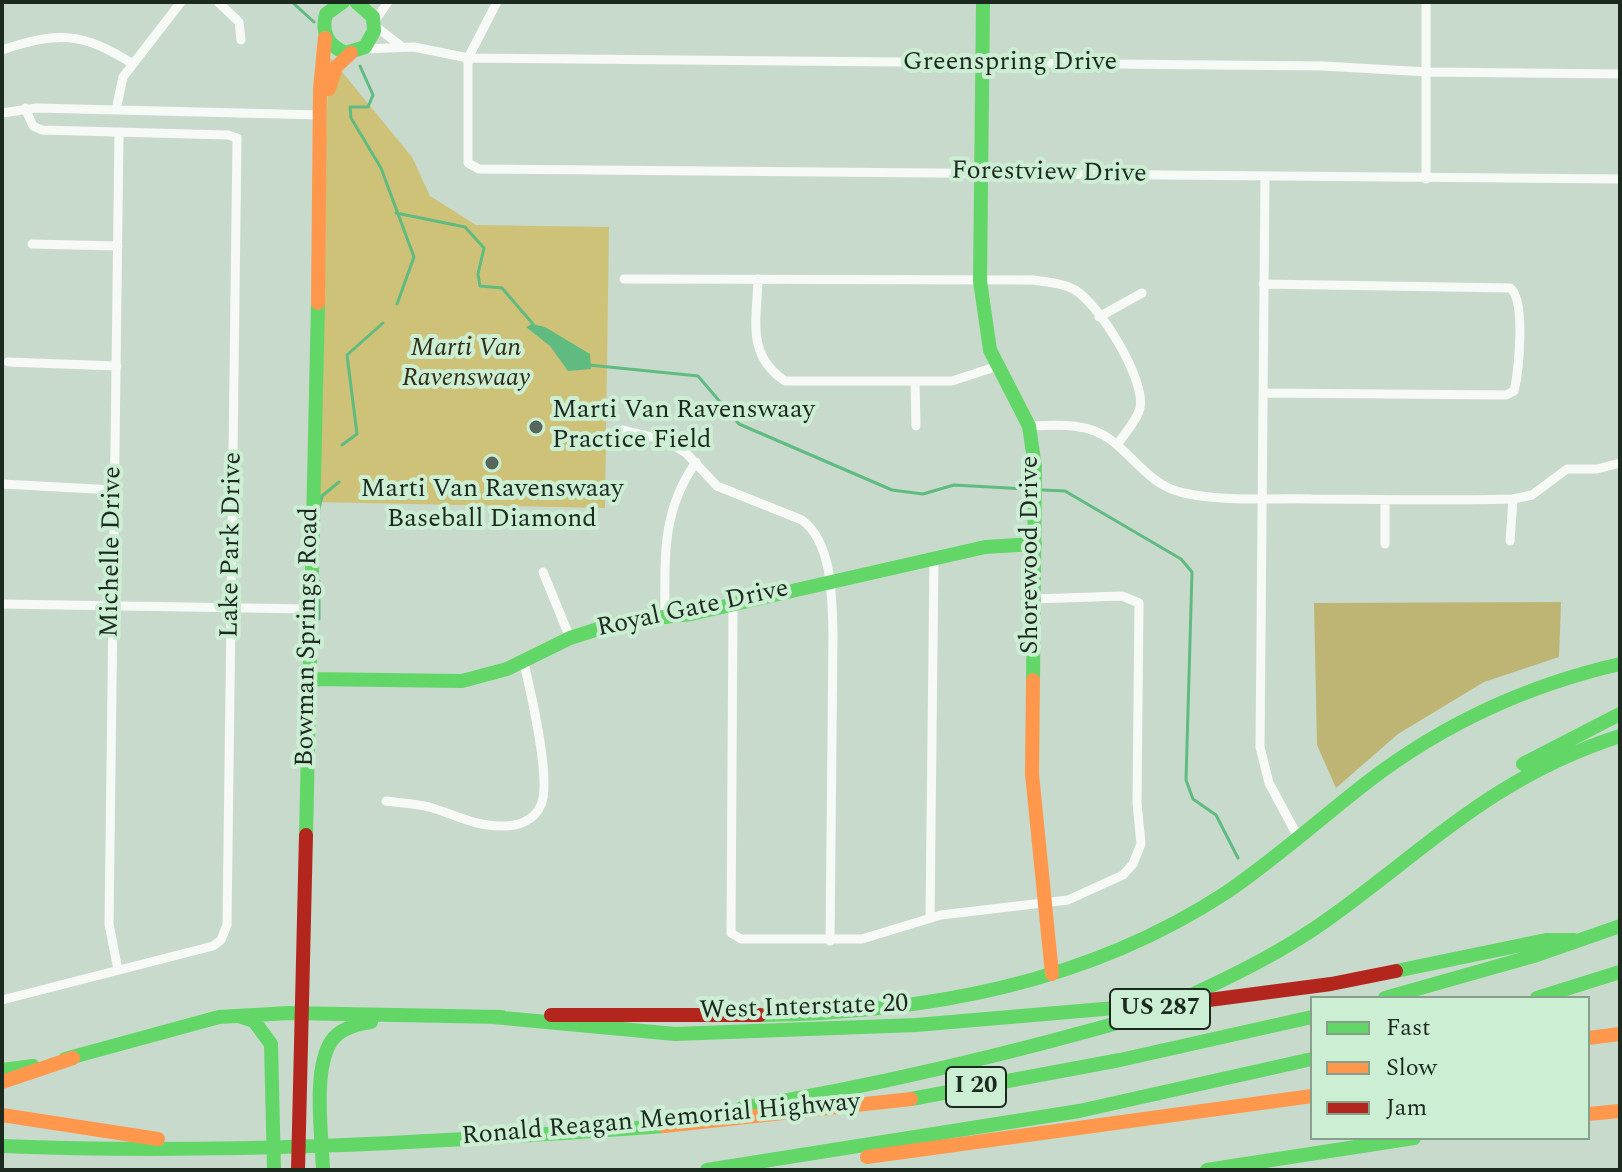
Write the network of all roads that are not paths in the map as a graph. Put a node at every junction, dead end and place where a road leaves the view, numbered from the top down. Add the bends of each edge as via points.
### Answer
1 (181, 2) edge
2 (218, 2) edge
3 (343, 2) edge
4 (388, 2) edge
5 (497, 2) edge
6 (983, 2) edge
7 (1426, 2) edge
8 (363, 3) edge
9 (327, 8) edge
10 (375, 24) junction
11 (325, 38) junction
12 (241, 40) dead end
13 (401, 46) junction
14 (2, 50) edge
15 (357, 51) junction
16 (468, 58) junction
17 (982, 63) junction
18 (133, 64) junction
19 (1428, 72) junction
20 (1620, 74) edge
21 (25, 108) junction
22 (321, 109) junction
23 (116, 110) junction
24 (2, 113) edge
25 (119, 132) junction
26 (981, 173) junction
27 (1265, 177) junction
28 (1426, 179) junction
29 (1620, 179) edge
30 (32, 244) dead end
31 (118, 246) junction
32 (624, 279) dead end
33 (758, 279) junction
34 (980, 281) junction
35 (1263, 284) junction
36 (1142, 293) dead end
37 (1099, 317) junction
38 (8, 362) dead end
39 (117, 366) junction
40 (998, 366) junction
41 (915, 381) junction
42 (1265, 393) junction
43 (916, 426) dead end
44 (1029, 426) junction
45 (623, 430) dead end
46 (1117, 445) junction
47 (696, 462) junction
48 (1620, 463) edge
49 (2, 484) edge
50 (114, 490) junction
51 (1263, 498) junction
52 (1513, 499) junction
53 (1385, 500) junction
54 (1510, 541) dead end
55 (1035, 544) junction
56 (1385, 544) dead end
57 (934, 557) junction
58 (543, 572) dead end
59 (829, 581) junction
60 (1034, 599) junction
61 (2, 604) edge
62 (733, 605) junction
63 (112, 606) junction
64 (231, 608) junction
65 (309, 609) junction
66 (665, 617) junction
67 (570, 638) junction
68 (523, 659) junction
69 (1620, 664) edge
70 (308, 679) junction
71 (1620, 714) edge
72 (1620, 736) edge
73 (1494, 790) junction
74 (386, 801) dead end
75 (1298, 837) junction
76 (1043, 904) junction
77 (930, 918) junction
78 (1620, 926) edge
79 (1574, 940) junction
80 (830, 941) junction
81 (118, 970) junction
82 (1620, 972) edge
83 (1052, 974) junction
84 (1392, 996) edge
85 (1543, 996) edge
86 (2, 1000) edge
87 (299, 1014) junction
88 (239, 1016) junction
89 (493, 1017) junction
90 (1310, 1017) edge
91 (398, 1018) junction
92 (1620, 1034) edge
93 (1590, 1038) edge
94 (73, 1058) junction
95 (1310, 1059) edge
96 (2, 1070) edge
97 (2, 1082) edge
98 (1310, 1096) edge
99 (1620, 1111) edge
100 (1590, 1114) edge
101 (2, 1115) edge
102 (636, 1127) junction
103 (1401, 1140) edge
104 (2, 1146) edge
105 (208, 1148) junction
106 (740, 1167) junction
107 (274, 1170) edge
108 (298, 1170) edge
109 (323, 1170) edge
110 (707, 1170) edge
111 (1207, 1170) edge

1 - 18 street
2 - 12 street via 239,22
3 - 9 main road
4 - 10 street
5 - 16 street
6 - 17 main road, Shorewood Drive
7 - 19 street
8 - 10 main road
9 - 11 main road, Bowman Springs Road
10 - 13 street, Greenspring Drive
10 - 15 main road, Bowman Springs Road via 370,43
11 - 15 main road via 337,51
11 - 22 main road, Bowman Springs Road
13 - 15 street, Greenspring Drive
13 - 16 street, Greenspring Drive
14 - 18 street via 66,36 99,44
15 - 22 main road, Bowman Springs Road via 336,67
16 - 17 street, Greenspring Drive
16 - 26 street, Forestview Drive via 468,163 479,169
17 - 19 street, Greenspring Drive
17 - 26 main road, Shorewood Drive
18 - 23 street via 123,77
19 - 20 street, Greenspring Drive
19 - 28 street
21 - 23 street
21 - 24 street
21 - 25 street via 33,126 42,130
22 - 23 street
22 - 65 main road, Bowman Springs Road
25 - 31 street, Michelle Drive
25 - 64 street, Lake Park Drive via 237,138
26 - 27 street, Forestview Drive
26 - 34 main road, Shorewood Drive
27 - 28 street, Forestview Drive
27 - 35 street
28 - 29 street, Forestview Drive
30 - 31 street
31 - 39 street, Michelle Drive
32 - 33 street
33 - 34 street
33 - 41 street via 759,355 785,381
34 - 37 street via 1059,284 1076,291
34 - 40 main road, Shorewood Drive via 983,318
35 - 42 street
35 - 42 street via 1510,288 1516,293 1519,322 1511,393
36 - 37 street
37 - 46 street via 1138,380 1141,399 1137,416
38 - 39 street
39 - 50 street, Michelle Drive
40 - 41 street via 952,381
40 - 44 main road, Shorewood Drive
41 - 43 street
42 - 51 street
44 - 46 street via 1068,424
44 - 55 main road, Shorewood Drive
45 - 47 street via 664,440
46 - 51 street via 1149,477 1179,492
47 - 59 street via 717,486 812,527
47 - 66 street via 668,520
48 - 52 street via 1567,469 1532,495
49 - 50 street
50 - 63 street, Michelle Drive
51 - 53 street
51 - 75 street via 1260,747 1269,783
52 - 53 street
52 - 54 street
53 - 56 street
55 - 57 main road, Royal Gate Drive
55 - 60 main road, Shorewood Drive
57 - 59 main road, Royal Gate Drive
57 - 77 street
58 - 67 street
59 - 62 main road, Royal Gate Drive
59 - 80 street
60 - 76 main road, Shorewood Drive via 1032,774
60 - 76 street via 1122,596 1139,603 1141,844 1128,869 1068,900
61 - 63 street
62 - 66 main road, Royal Gate Drive
62 - 80 street via 731,933 741,939
63 - 64 street
63 - 81 street, Michelle Drive via 109,924
64 - 65 street
64 - 81 street, Lake Park Drive via 227,925 213,946
65 - 70 main road, Bowman Springs Road
66 - 67 main road, Royal Gate Drive via 620,622
67 - 68 main road, Royal Gate Drive
68 - 70 main road, Royal Gate Drive via 462,681
68 - 74 street via 544,778 542,804 536,812 522,824 501,827
69 - 75 main road, West Interstate 20 via 1538,685 1469,717 1423,742
70 - 87 main road, Bowman Springs Road
71 - 73 main road via 1503,776
72 - 73 main road, US 287
73 - 102 main road, US 287 via 1331,917 1250,968 1154,1012 1001,1057
75 - 83 main road, West Interstate 20 via 1255,872 1165,928
76 - 77 street via 977,908
76 - 83 main road, Shorewood Drive
77 - 80 street via 862,939
78 - 79 main road
79 - 84 main road
79 - 89 main road via 1546,940 1331,984 916,1025 675,1034
81 - 86 street
82 - 85 main road
83 - 89 main road, West Interstate 20 via 942,1002 864,1012
87 - 88 main road, West Interstate 20
87 - 91 main road, West Interstate 20
87 - 108 main road, Bowman Springs Road
88 - 94 main road, West Interstate 20 via 170,1027
88 - 107 main road via 264,1031 273,1059
89 - 91 main road, West Interstate 20
90 - 102 main road, Ronald Reagan Memorial Highway / I 20 via 1050,1075 910,1098
91 - 109 main road via 345,1029 334,1037 324,1059
92 - 93 main road
94 - 96 main road, West Interstate 20
94 - 97 main road
95 - 106 main road, Ronald Reagan Memorial Highway / I 20 via 1065,1113
98 - 106 main road via 900,1155
99 - 100 main road
101 - 105 main road
102 - 105 main road, Ronald Reagan Memorial Highway / I 20
103 - 111 main road
104 - 105 main road, Ronald Reagan Memorial Highway / I 20
106 - 110 main road, Ronald Reagan Memorial Highway / I 20

